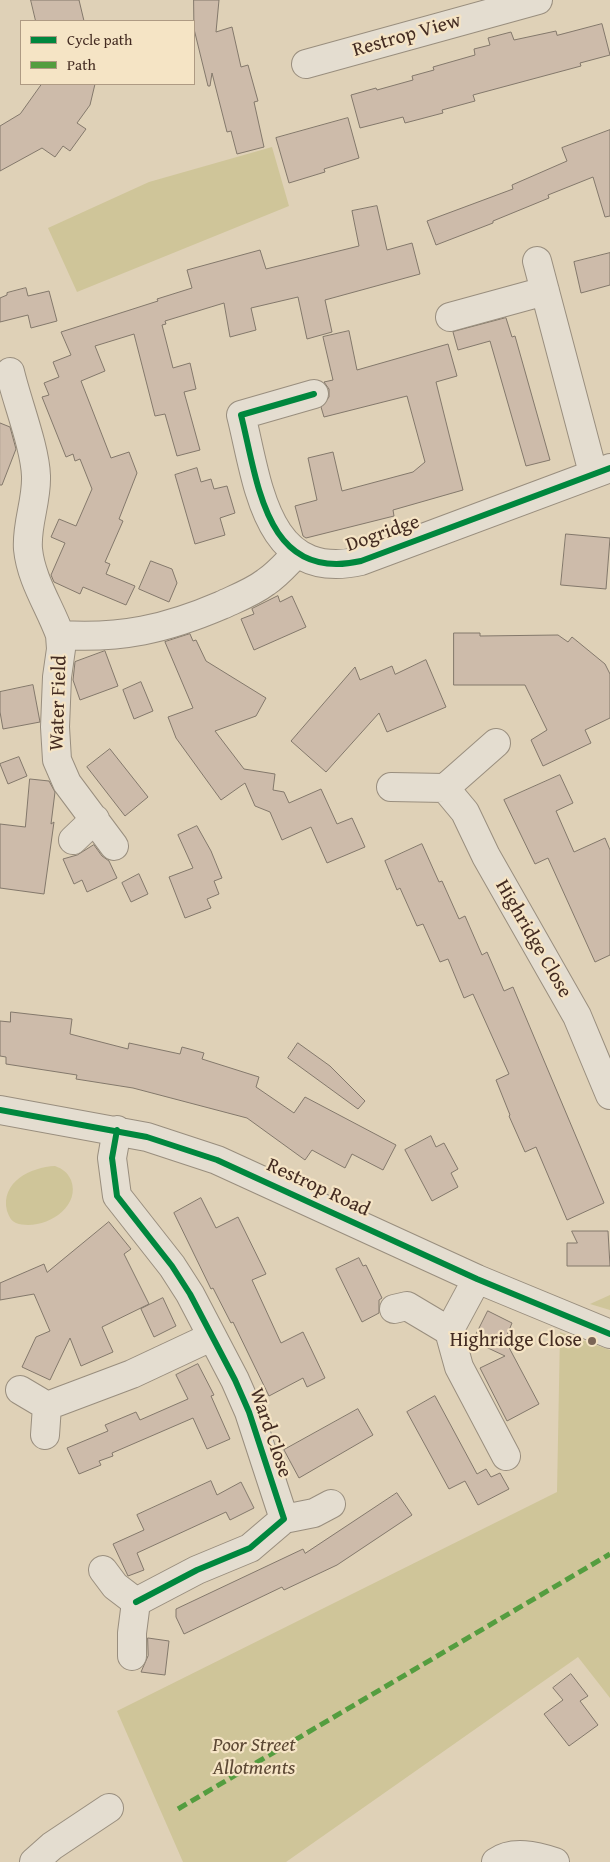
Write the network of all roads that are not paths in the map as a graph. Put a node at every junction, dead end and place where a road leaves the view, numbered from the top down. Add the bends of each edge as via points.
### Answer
1 (538, 0) edge
2 (306, 64) dead end
3 (536, 261) dead end
4 (545, 292) junction
5 (450, 317) dead end
6 (8, 389) edge
7 (314, 394) dead end
8 (602, 470) edge
9 (296, 553) junction
10 (60, 635) junction
11 (496, 743) dead end
12 (391, 788) dead end
13 (445, 788) junction
14 (96, 819) junction
15 (74, 840) dead end
16 (114, 846) dead end
17 (610, 1095) edge
18 (0, 1110) edge
19 (117, 1130) junction
20 (477, 1279) junction
21 (394, 1309) dead end
22 (449, 1331) junction
23 (610, 1334) edge
24 (211, 1337) junction
25 (20, 1390) dead end
26 (47, 1406) junction
27 (45, 1435) dead end
28 (506, 1456) dead end
29 (331, 1504) dead end
30 (284, 1519) junction
31 (103, 1570) dead end
32 (136, 1602) junction
33 (132, 1656) dead end
34 (108, 1808) dead end
35 (500, 1859) edge
36 (34, 1862) edge
37 (555, 1862) edge

1 - 2 street, Restrop View
3 - 4 street, Dogridge
4 - 5 street
4 - 8 street, Dogridge
6 - 10 street via 36,474 29,531 30,562
7 - 9 street, Dogridge via 241,415 266,513 275,531
8 - 9 street, Dogridge via 361,561 327,565 310,562
9 - 10 street via 266,583 182,622 126,634
10 - 14 street, Water Field via 55,727 57,760 68,782
11 - 13 street
12 - 13 street
13 - 17 street, Highridge Close via 464,812 577,1016
14 - 15 street
14 - 16 street, Water Field
18 - 19 street, Restrop Road
19 - 20 street, Restrop Road via 217,1160
19 - 24 street, Ward Close via 112,1158 117,1196 186,1287
20 - 22 street
20 - 23 street, Restrop Road
21 - 22 street via 407,1306
22 - 28 street via 459,1367
24 - 26 street via 132,1374
24 - 30 street, Ward Close via 243,1398
25 - 26 street
26 - 27 street
29 - 30 street via 314,1513
30 - 32 street via 250,1548 197,1570
31 - 32 street via 115,1586
32 - 33 street
34 - 36 street
35 - 37 street via 538,1856

